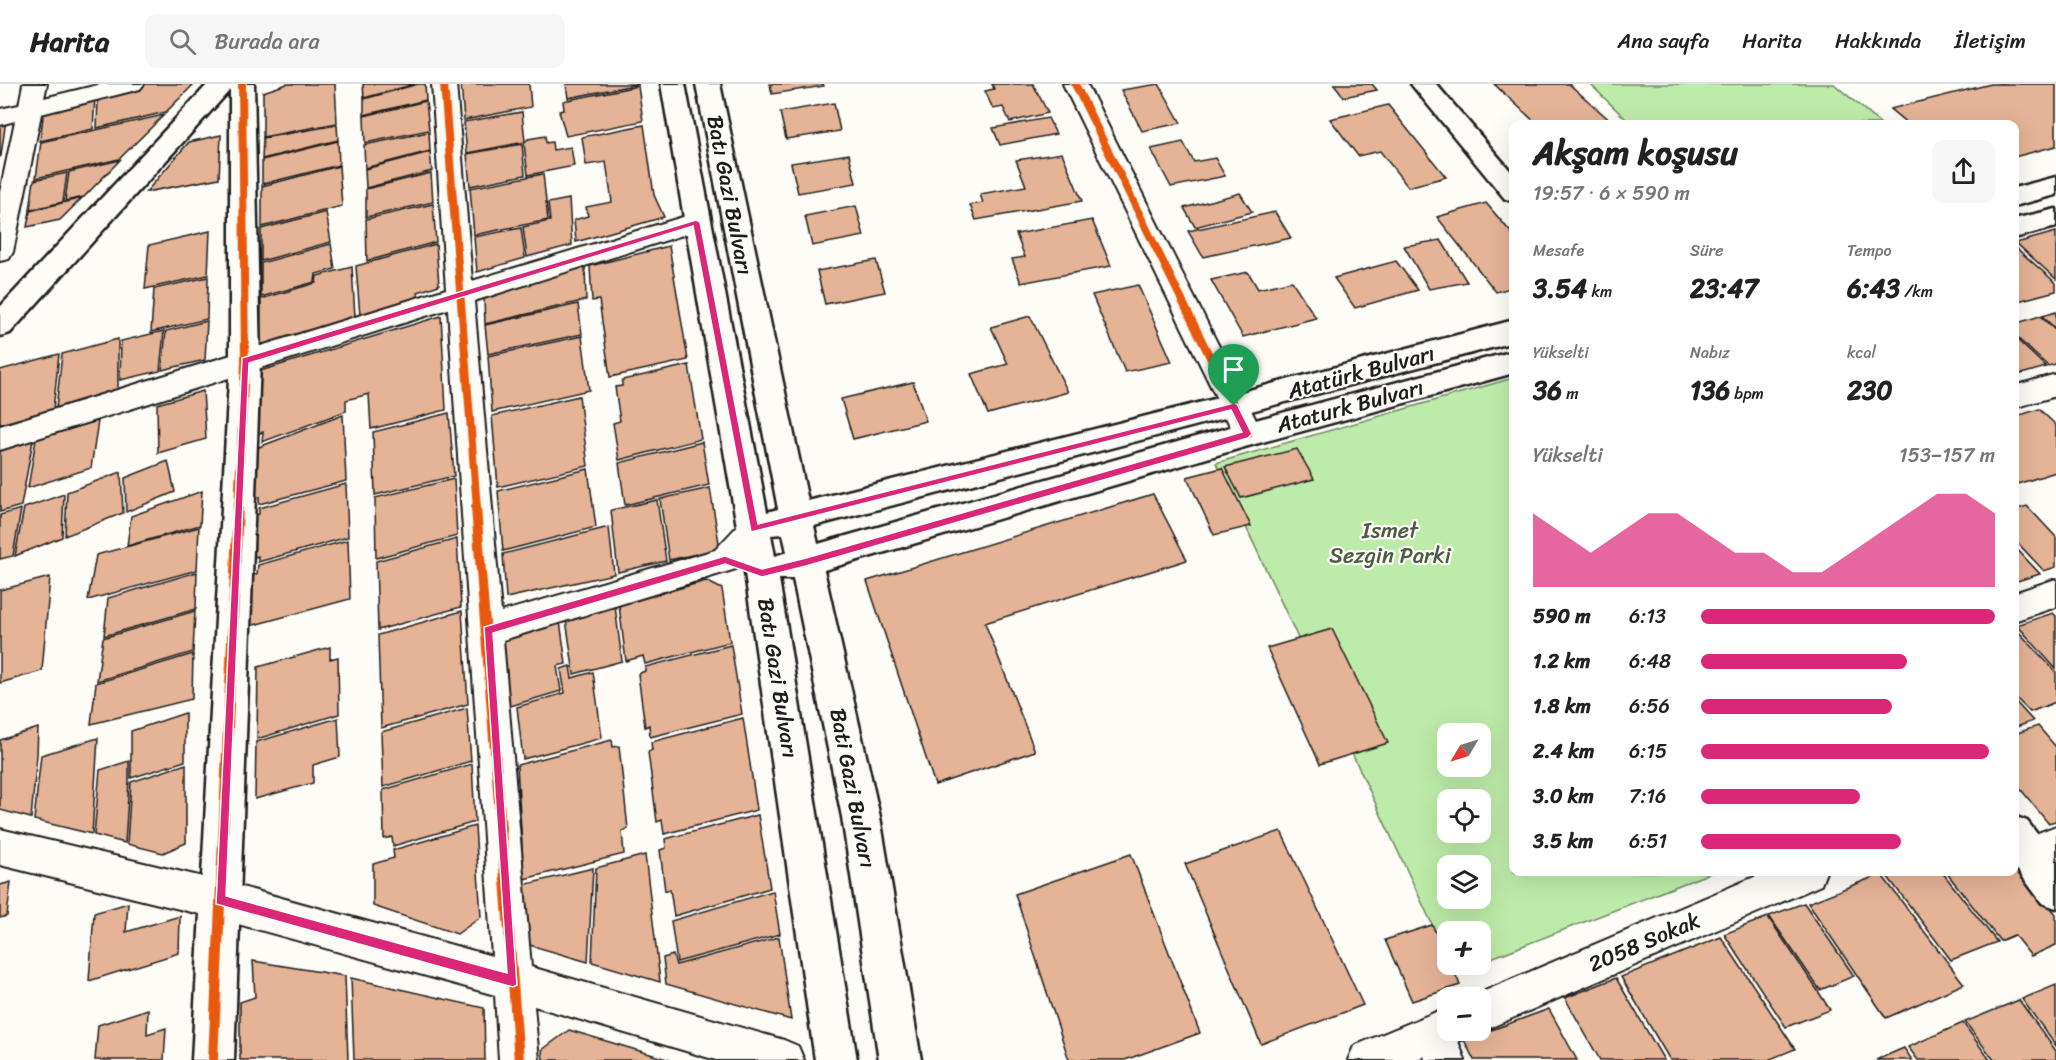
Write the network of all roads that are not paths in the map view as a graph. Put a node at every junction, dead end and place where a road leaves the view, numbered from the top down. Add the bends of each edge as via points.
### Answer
1 (35, 84) edge
2 (132, 84) edge
3 (222, 84) edge
4 (242, 84) edge
5 (444, 84) edge
6 (673, 84) edge
7 (708, 84) edge
8 (1075, 84) edge
9 (1423, 84) edge
10 (30, 108) junction
11 (0, 117) edge
12 (2056, 186) edge
13 (1509, 187) edge
14 (2019, 196) edge
15 (2056, 218) edge
16 (696, 222) junction
17 (2019, 228) edge
18 (0, 249) edge
19 (460, 295) junction
20 (0, 325) edge
21 (1509, 332) edge
22 (245, 361) junction
23 (1509, 363) edge
24 (2056, 385) edge
25 (2019, 396) edge
26 (1234, 406) junction
27 (1248, 434) junction
28 (0, 438) edge
29 (796, 518) junction
30 (754, 529) junction
31 (725, 560) junction
32 (806, 562) junction
33 (762, 573) junction
34 (2056, 593) edge
35 (2019, 605) edge
36 (488, 630) junction
37 (2033, 844) edge
38 (0, 847) edge
39 (1799, 876) edge
40 (2056, 889) edge
41 (220, 900) junction
42 (513, 981) junction
43 (1491, 1007) edge
44 (1437, 1041) edge
45 (213, 1060) edge
46 (519, 1060) edge
47 (784, 1060) edge
48 (836, 1060) edge
49 (900, 1060) edge
50 (1368, 1060) edge

1 - 10 street
2 - 10 street
3 - 20 main road
4 - 22 main road
5 - 19 street
6 - 16 main road, Batı Gazi Bulvarı
7 - 29 main road, Batı Gazi Bulvarı
8 - 26 street
9 - 13 main road
10 - 11 street
10 - 18 street
12 - 14 main road
15 - 17 main road
16 - 19 street
16 - 30 main road, Batı Gazi Bulvarı
19 - 22 street
19 - 36 street
21 - 26 main road, Atatürk Bulvarı
22 - 28 street
22 - 41 main road
23 - 27 main road, Ataturk Bulvarı
24 - 25 street
26 - 27 street
26 - 29 main road, Atatürk Bulvarı
27 - 32 main road, Ataturk Bulvarı
29 - 30 main road, Atatürk Bulvarı
29 - 32 main road, Bati Gazi Bulvarı
30 - 31 street
30 - 33 main road, Batı Gazi Bulvarı
31 - 33 street
31 - 36 street
32 - 33 main road, Ataturk Bulvarı
32 - 49 main road, Bati Gazi Bulvarı via 861,816
33 - 48 main road, Batı Gazi Bulvarı
34 - 35 street
36 - 42 street
37 - 40 main road
38 - 41 street
39 - 43 street, 2058 Sokak
41 - 42 street
41 - 45 main road
42 - 46 street
42 - 47 street
44 - 50 street

